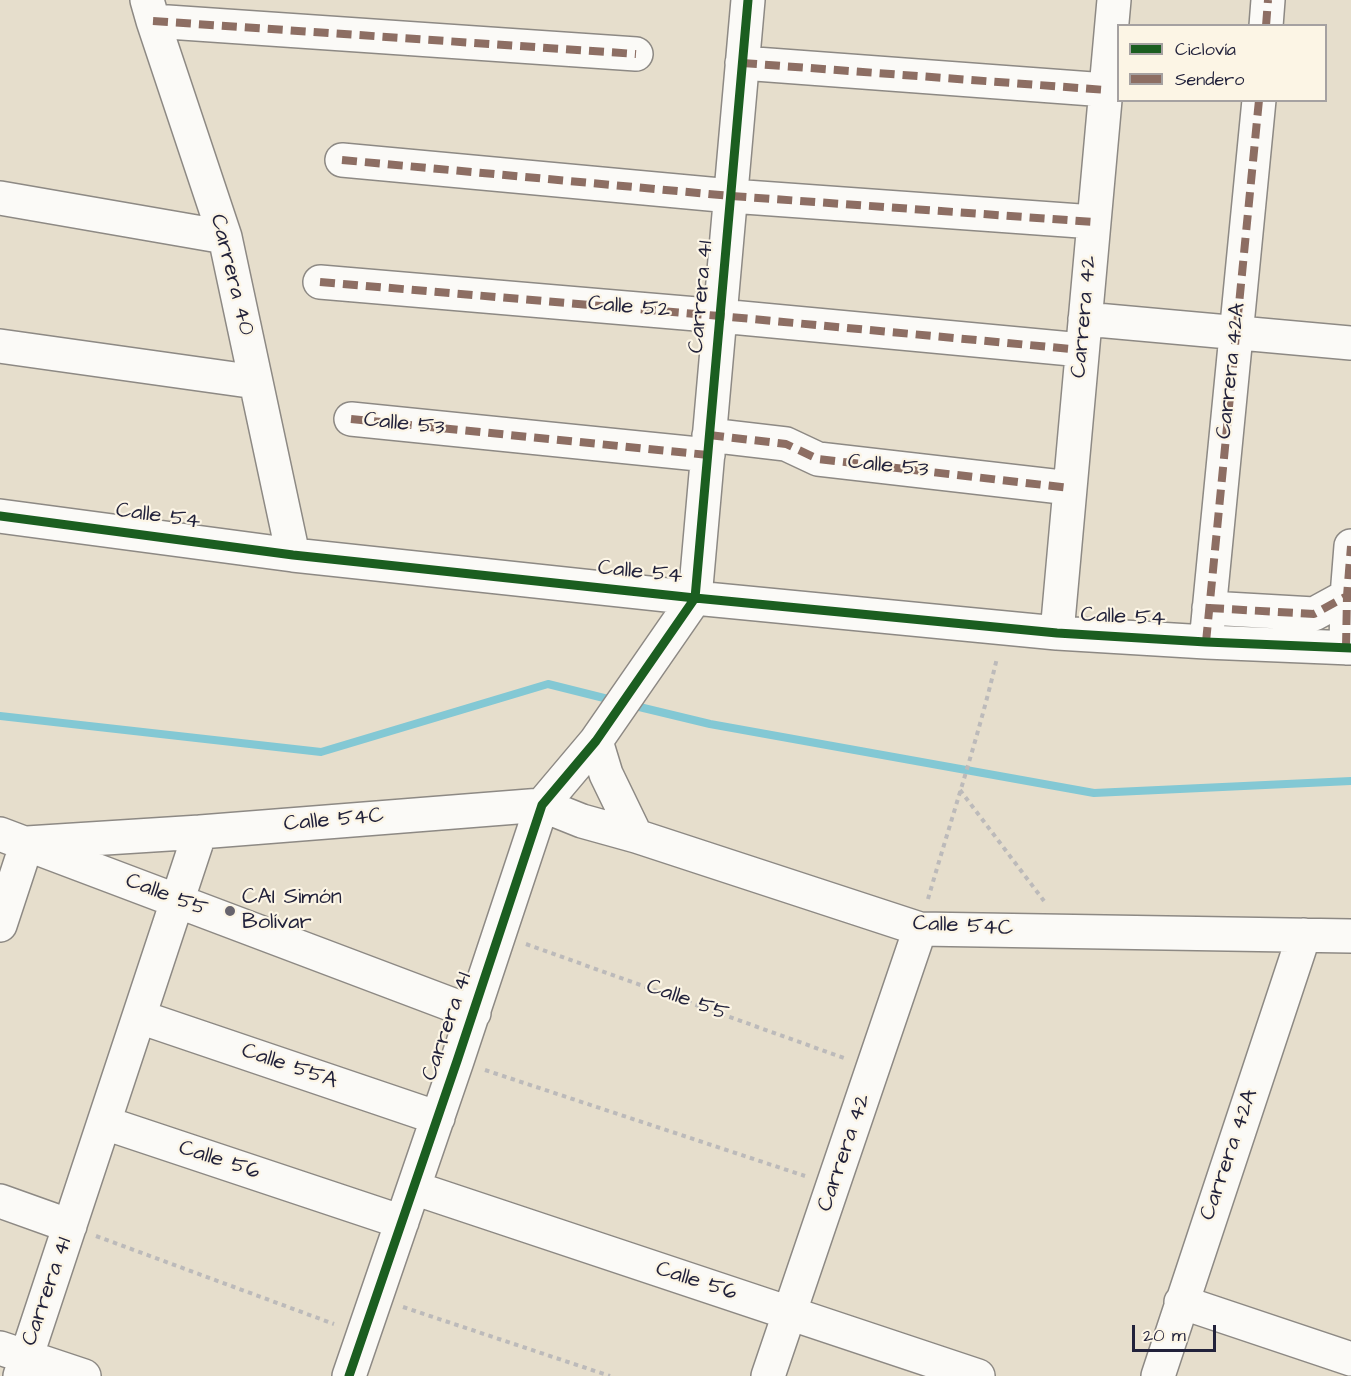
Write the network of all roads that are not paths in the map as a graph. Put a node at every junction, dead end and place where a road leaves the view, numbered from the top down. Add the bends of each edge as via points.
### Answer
1 (748, 0) edge
2 (1114, 0) edge
3 (1268, 0) edge
4 (150, 10) edge
5 (1266, 24) edge
6 (636, 54) dead end
7 (742, 63) junction
8 (1106, 90) junction
9 (1258, 102) edge
10 (342, 160) dead end
11 (731, 196) junction
12 (0, 198) edge
13 (1094, 222) junction
14 (225, 237) junction
15 (320, 282) dead end
16 (720, 315) junction
17 (1236, 332) junction
18 (1084, 334) junction
19 (1351, 343) edge
20 (0, 346) edge
21 (256, 382) junction
22 (351, 419) dead end
23 (709, 445) junction
24 (1070, 488) junction
25 (0, 516) edge
26 (1351, 546) edge
27 (293, 555) junction
28 (1349, 596) edge
29 (695, 598) junction
30 (1209, 608) junction
31 (1057, 633) junction
32 (1206, 642) junction
33 (1348, 648) edge
34 (596, 741) junction
35 (542, 805) junction
36 (200, 832) junction
37 (636, 836) junction
38 (14, 838) edge
39 (179, 900) junction
40 (0, 925) edge
41 (920, 929) junction
42 (1304, 935) junction
43 (1351, 936) edge
44 (474, 1012) junction
45 (140, 1017) junction
46 (438, 1118) junction
47 (105, 1123) junction
48 (414, 1188) junction
49 (0, 1201) edge
50 (402, 1222) junction
51 (70, 1226) junction
52 (1181, 1302) junction
53 (790, 1313) junction
54 (1351, 1359) edge
55 (15, 1360) edge
56 (84, 1376) edge
57 (350, 1376) edge
58 (768, 1376) edge
59 (978, 1376) edge
60 (1158, 1376) edge

1 - 7 street, Carrera 41
2 - 8 street, Carrera 42
3 - 5 street
4 - 6 street
4 - 14 street, Carrera 40
7 - 8 street
7 - 11 street, Carrera 41
8 - 13 street, Carrera 42
9 - 17 street, Carrera 42A
10 - 11 street
11 - 13 street
11 - 16 street, Carrera 41
12 - 14 street
13 - 18 street, Carrera 42
14 - 21 street, Carrera 40
15 - 16 street, Calle 52
16 - 18 street, Calle 52
16 - 23 street, Carrera 41
17 - 18 street
17 - 19 street
17 - 30 street, Carrera 42A
18 - 24 street, Carrera 42
20 - 21 street
21 - 27 street, Carrera 40
22 - 23 street, Calle 53
23 - 24 street, Calle 53 via 786,444 818,459
23 - 29 street, Carrera 41
24 - 31 street, Carrera 42
25 - 27 street, Calle 54
26 - 28 street
27 - 29 street, Calle 54
28 - 30 street via 1314,614
28 - 33 street
29 - 31 street, Calle 54
29 - 34 street, Carrera 41
30 - 32 street, Carrera 42A
31 - 32 street, Calle 54
32 - 33 street, Calle 54
34 - 35 street, Carrera 41
34 - 37 street via 606,774
35 - 36 street, Calle 54C
35 - 37 street, Calle 54C
35 - 44 street, Carrera 41
36 - 38 street, Calle 54C
36 - 39 street, Carrera 41
37 - 41 street, Calle 54C
38 - 39 street, Calle 55
38 - 40 street
39 - 44 street, Calle 55
39 - 45 street, Carrera 41
41 - 42 street, Calle 54C
41 - 53 street, Carrera 42
42 - 43 street, Calle 54C
42 - 52 street, Carrera 42A
44 - 46 street, Carrera 41
45 - 46 street, Calle 55A
45 - 47 street, Carrera 41
46 - 48 street, Carrera 41
47 - 50 street, Calle 56
47 - 51 street, Carrera 41
48 - 50 street, Carrera 41
48 - 53 street, Calle 56
49 - 51 street
50 - 57 street, Carrera 41
51 - 55 street, Carrera 41
52 - 54 street
52 - 60 street, Carrera 42A
53 - 58 street, Carrera 42
53 - 59 street, Calle 56
55 - 56 street

